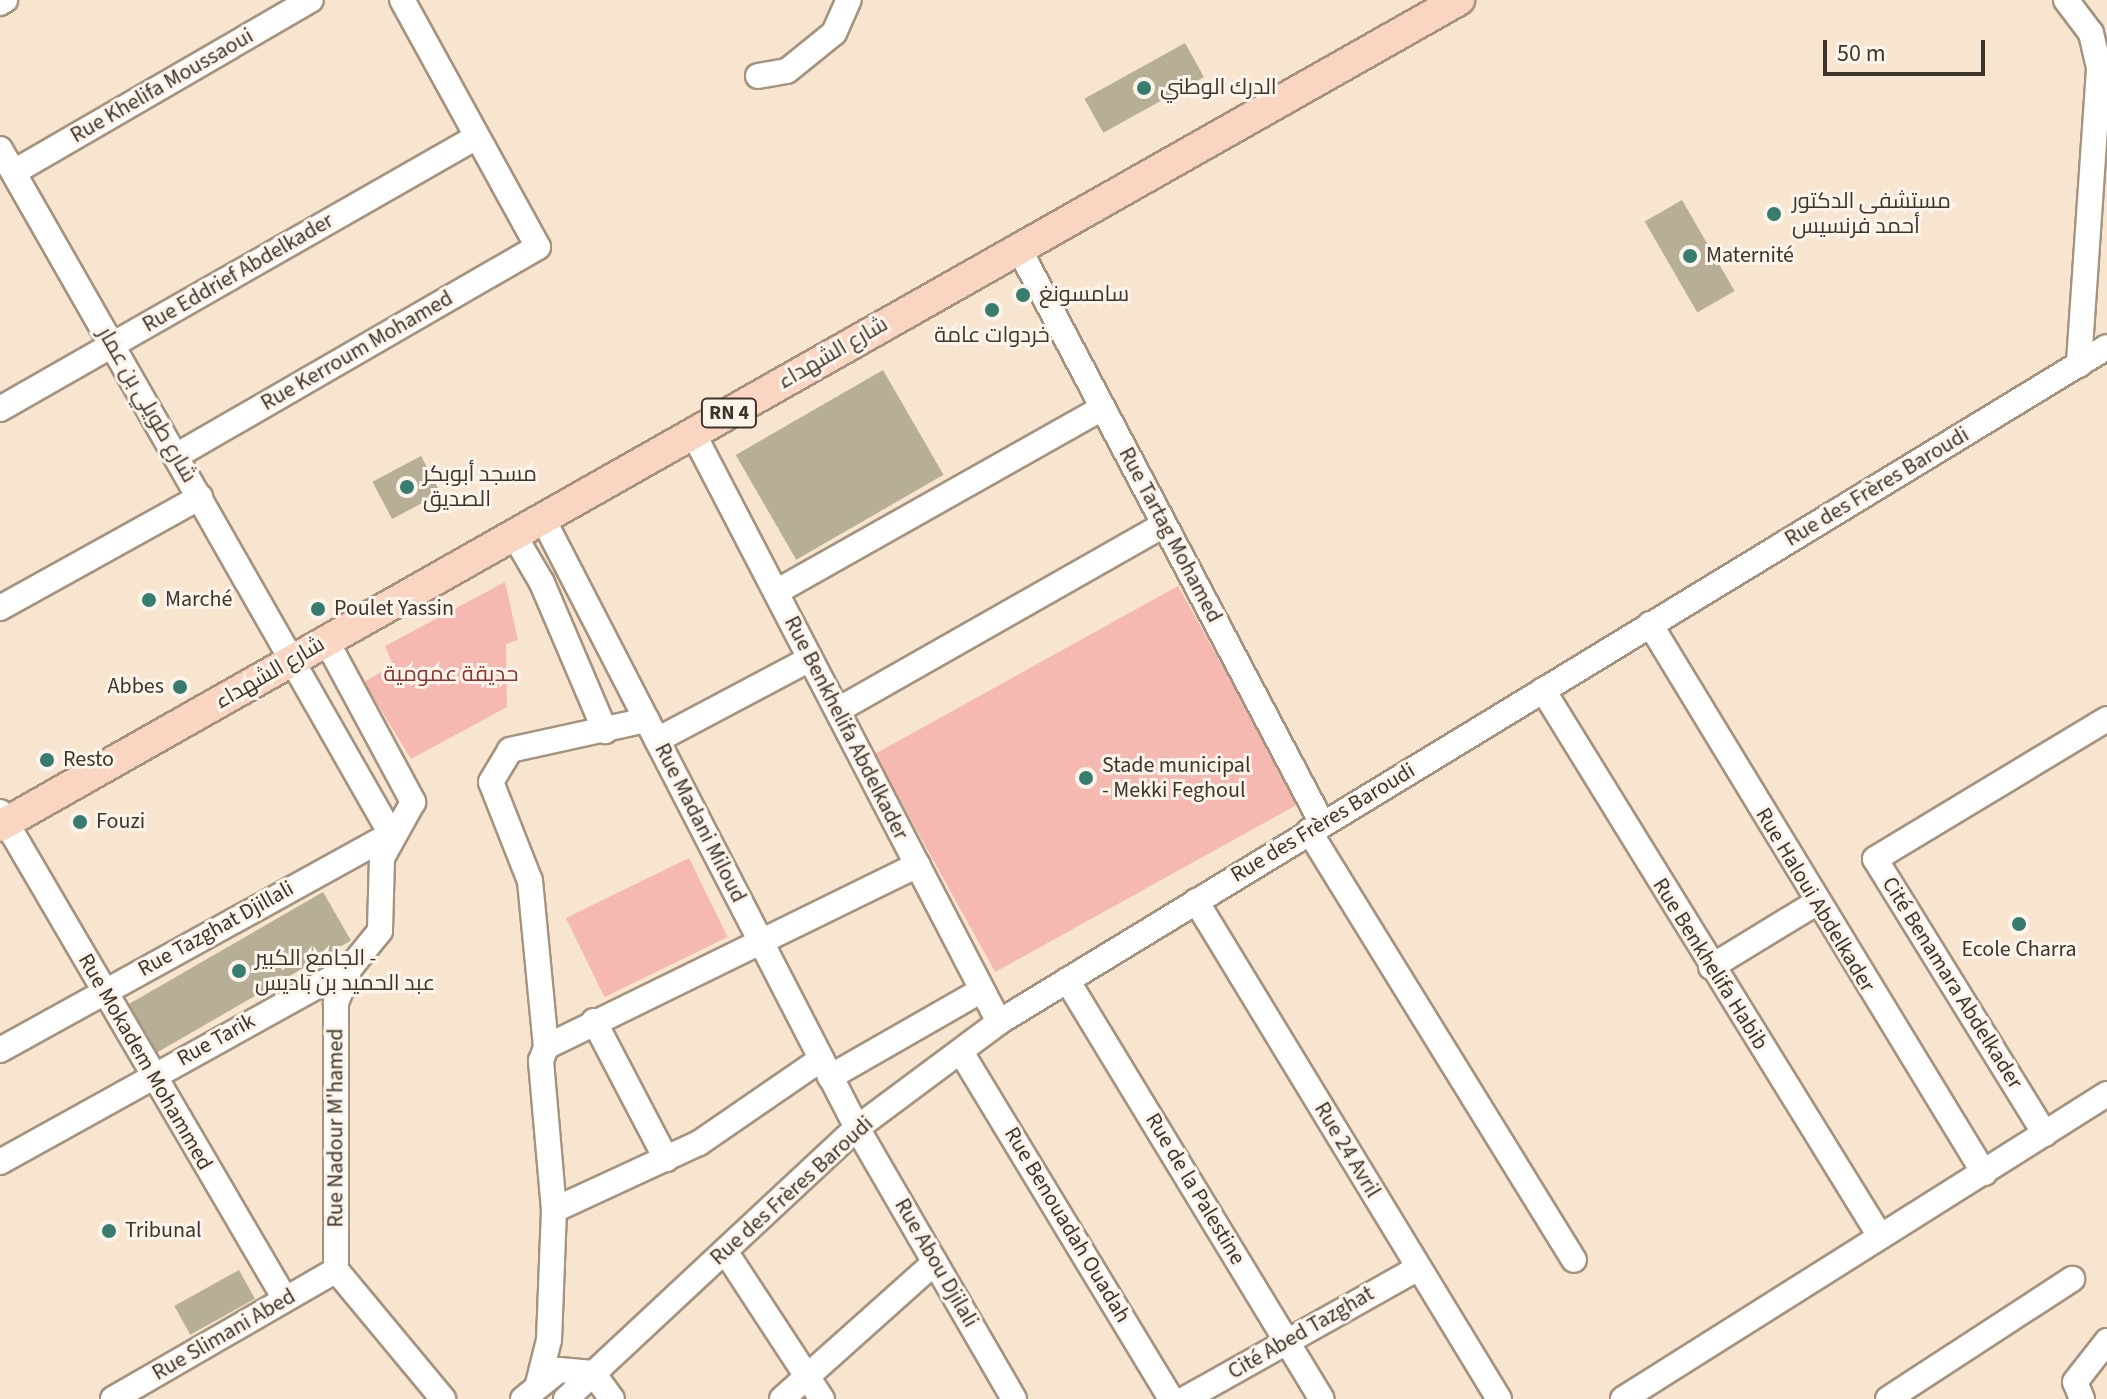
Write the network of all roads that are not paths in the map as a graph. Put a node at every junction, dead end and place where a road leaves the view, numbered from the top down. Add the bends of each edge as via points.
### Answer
1 (5, 0) edge
2 (311, 0) edge
3 (402, 0) edge
4 (849, 0) edge
5 (1459, 0) edge
6 (2066, 0) edge
7 (0, 3) edge
8 (758, 76) dead end
9 (475, 138) junction
10 (6, 164) edge
11 (1018, 247) junction
12 (112, 345) junction
13 (2107, 347) edge
14 (2079, 365) junction
15 (1102, 408) junction
16 (0, 409) edge
17 (693, 433) junction
18 (176, 456) junction
19 (200, 497) junction
20 (543, 519) junction
21 (1163, 525) junction
22 (514, 535) junction
23 (776, 592) junction
24 (0, 608) edge
25 (1650, 624) junction
26 (327, 642) junction
27 (810, 659) junction
28 (293, 661) junction
29 (1543, 690) junction
30 (838, 710) junction
31 (2107, 719) edge
32 (652, 730) junction
33 (605, 731) junction
34 (2, 820) edge
35 (1316, 827) junction
36 (391, 834) junction
37 (918, 865) junction
38 (1196, 901) junction
39 (1816, 903) junction
40 (762, 944) junction
41 (1711, 967) junction
42 (350, 968) junction
43 (1067, 980) junction
44 (982, 990) junction
45 (103, 991) junction
46 (594, 1021) junction
47 (999, 1022) junction
48 (546, 1047) junction
49 (0, 1050) edge
50 (961, 1052) junction
51 (826, 1068) junction
52 (152, 1076) junction
53 (2107, 1094) edge
54 (857, 1128) junction
55 (2045, 1134) junction
56 (666, 1159) junction
57 (0, 1162) edge
58 (1984, 1173) junction
59 (554, 1210) junction
60 (1880, 1236) junction
61 (725, 1251) junction
62 (1574, 1260) dead end
63 (935, 1262) junction
64 (1418, 1268) junction
65 (336, 1270) junction
66 (2072, 1279) dead end
67 (285, 1299) junction
68 (2107, 1341) edge
69 (1287, 1342) junction
70 (593, 1373) junction
71 (807, 1377) junction
72 (530, 1392) edge
73 (113, 1399) edge
74 (443, 1399) edge
75 (566, 1399) edge
76 (612, 1399) edge
77 (782, 1399) edge
78 (822, 1399) edge
79 (1014, 1399) edge
80 (1171, 1399) edge
81 (1185, 1399) edge
82 (1322, 1399) edge
83 (1499, 1399) edge
84 (1623, 1399) edge
85 (1888, 1399) edge
86 (2082, 1399) edge

1 - 7 street
2 - 10 street, Rue Khelifa Moussaoui
3 - 9 street
4 - 8 street via 834,33 787,71
5 - 11 main road, شارع الشهداء / RN 4
6 - 14 street via 2091,33 2099,69
9 - 12 street, Rue Eddrief Abdelkader
9 - 18 street, Rue Kerroum Mohamed via 538,247
10 - 12 street, شارع طويلي بن عمار
11 - 15 street, Rue Tartag Mohamed
11 - 17 main road, شارع الشهداء / RN 4
12 - 16 street, Rue Eddrief Abdelkader
12 - 18 street, شارع طويلي بن عمار
13 - 14 street, Rue des Frères Baroudi
14 - 25 street, Rue des Frères Baroudi
15 - 21 street, Rue Tartag Mohamed
15 - 23 street
17 - 20 main road, شارع الشهداء / RN 4
17 - 23 street, Rue Benkhelifa Abdelkader
18 - 19 street, شارع طويلي بن عمار
19 - 24 street
19 - 28 street, شارع طويلي بن عمار
20 - 22 main road, شارع الشهداء / RN 4
20 - 32 street, Rue Madani Miloud
21 - 30 street
21 - 35 street, Rue Tartag Mohamed
22 - 26 main road, شارع الشهداء / RN 4
22 - 33 street via 542,583
23 - 27 street, Rue Benkhelifa Abdelkader
25 - 29 street, Rue des Frères Baroudi
25 - 39 street, Rue Haloui Abdelkader
26 - 28 main road, شارع الشهداء / RN 4
26 - 36 street, Rue Nadour M'hamed via 413,802 409,817
27 - 30 street, Rue Benkhelifa Abdelkader
27 - 32 street
28 - 34 main road, شارع الشهداء / RN 4
28 - 36 street
29 - 35 street, Rue des Frères Baroudi
29 - 41 street, Rue Benkhelifa Habib
30 - 37 street, Rue Benkhelifa Abdelkader
31 - 55 street, Cité Benamara Abdelkader via 1875,859
32 - 33 street
32 - 40 street, Rue Madani Miloud
33 - 48 street via 510,750 491,782 530,881
34 - 45 street, Rue Mokadem Mohammed
35 - 38 street, Rue des Frères Baroudi
35 - 62 street, Rue Tartag Mohamed
36 - 42 street, Rue Nadour M'hamed via 382,858 380,931
36 - 45 street, Rue Tazghat Djillali
37 - 40 street
37 - 44 street, Rue Benkhelifa Abdelkader
38 - 43 street, Rue des Frères Baroudi
38 - 64 street, Rue 24 Avril
39 - 41 street
39 - 58 street, Rue Haloui Abdelkader
40 - 46 street
40 - 51 street, Rue Madani Miloud
41 - 60 street, Rue Benkhelifa Habib
42 - 52 street, Rue Tarik
42 - 65 street, Rue Nadour M'hamed via 336,1003
43 - 47 street, Rue des Frères Baroudi
43 - 69 street, Rue de la Palestine
44 - 47 street, Rue Benkhelifa Abdelkader
44 - 51 street
45 - 49 street, Rue Tazghat Djillali
45 - 52 street, Rue Mokadem Mohammed
46 - 48 street
46 - 56 street
47 - 50 street, Rue des Frères Baroudi
48 - 59 street via 541,1061
50 - 54 street, Rue des Frères Baroudi
50 - 80 street, Rue Benouadah Ouadah
51 - 54 street, Rue Madani Miloud
51 - 56 street
52 - 57 street, Rue Tarik
52 - 67 street, Rue Mokadem Mohammed
53 - 55 street
54 - 61 street, Rue des Frères Baroudi
54 - 63 street, Rue Abou Djilali
55 - 58 street
56 - 59 street
58 - 60 street
59 - 72 street via 549,1340
60 - 84 street
61 - 70 street, Rue des Frères Baroudi
61 - 71 street
63 - 71 street
63 - 79 street, Rue Abou Djilali
64 - 69 street, Cité Abed Tazghat
64 - 83 street, Rue 24 Avril
65 - 67 street, Rue Slimani Abed
65 - 74 street
66 - 85 street
67 - 73 street, Rue Slimani Abed
68 - 86 street via 2075,1382
69 - 81 street, Cité Abed Tazghat
69 - 82 street, Rue de la Palestine
70 - 72 street via 559,1370
70 - 75 street, Rue des Frères Baroudi
70 - 76 street
71 - 77 street
71 - 78 street

